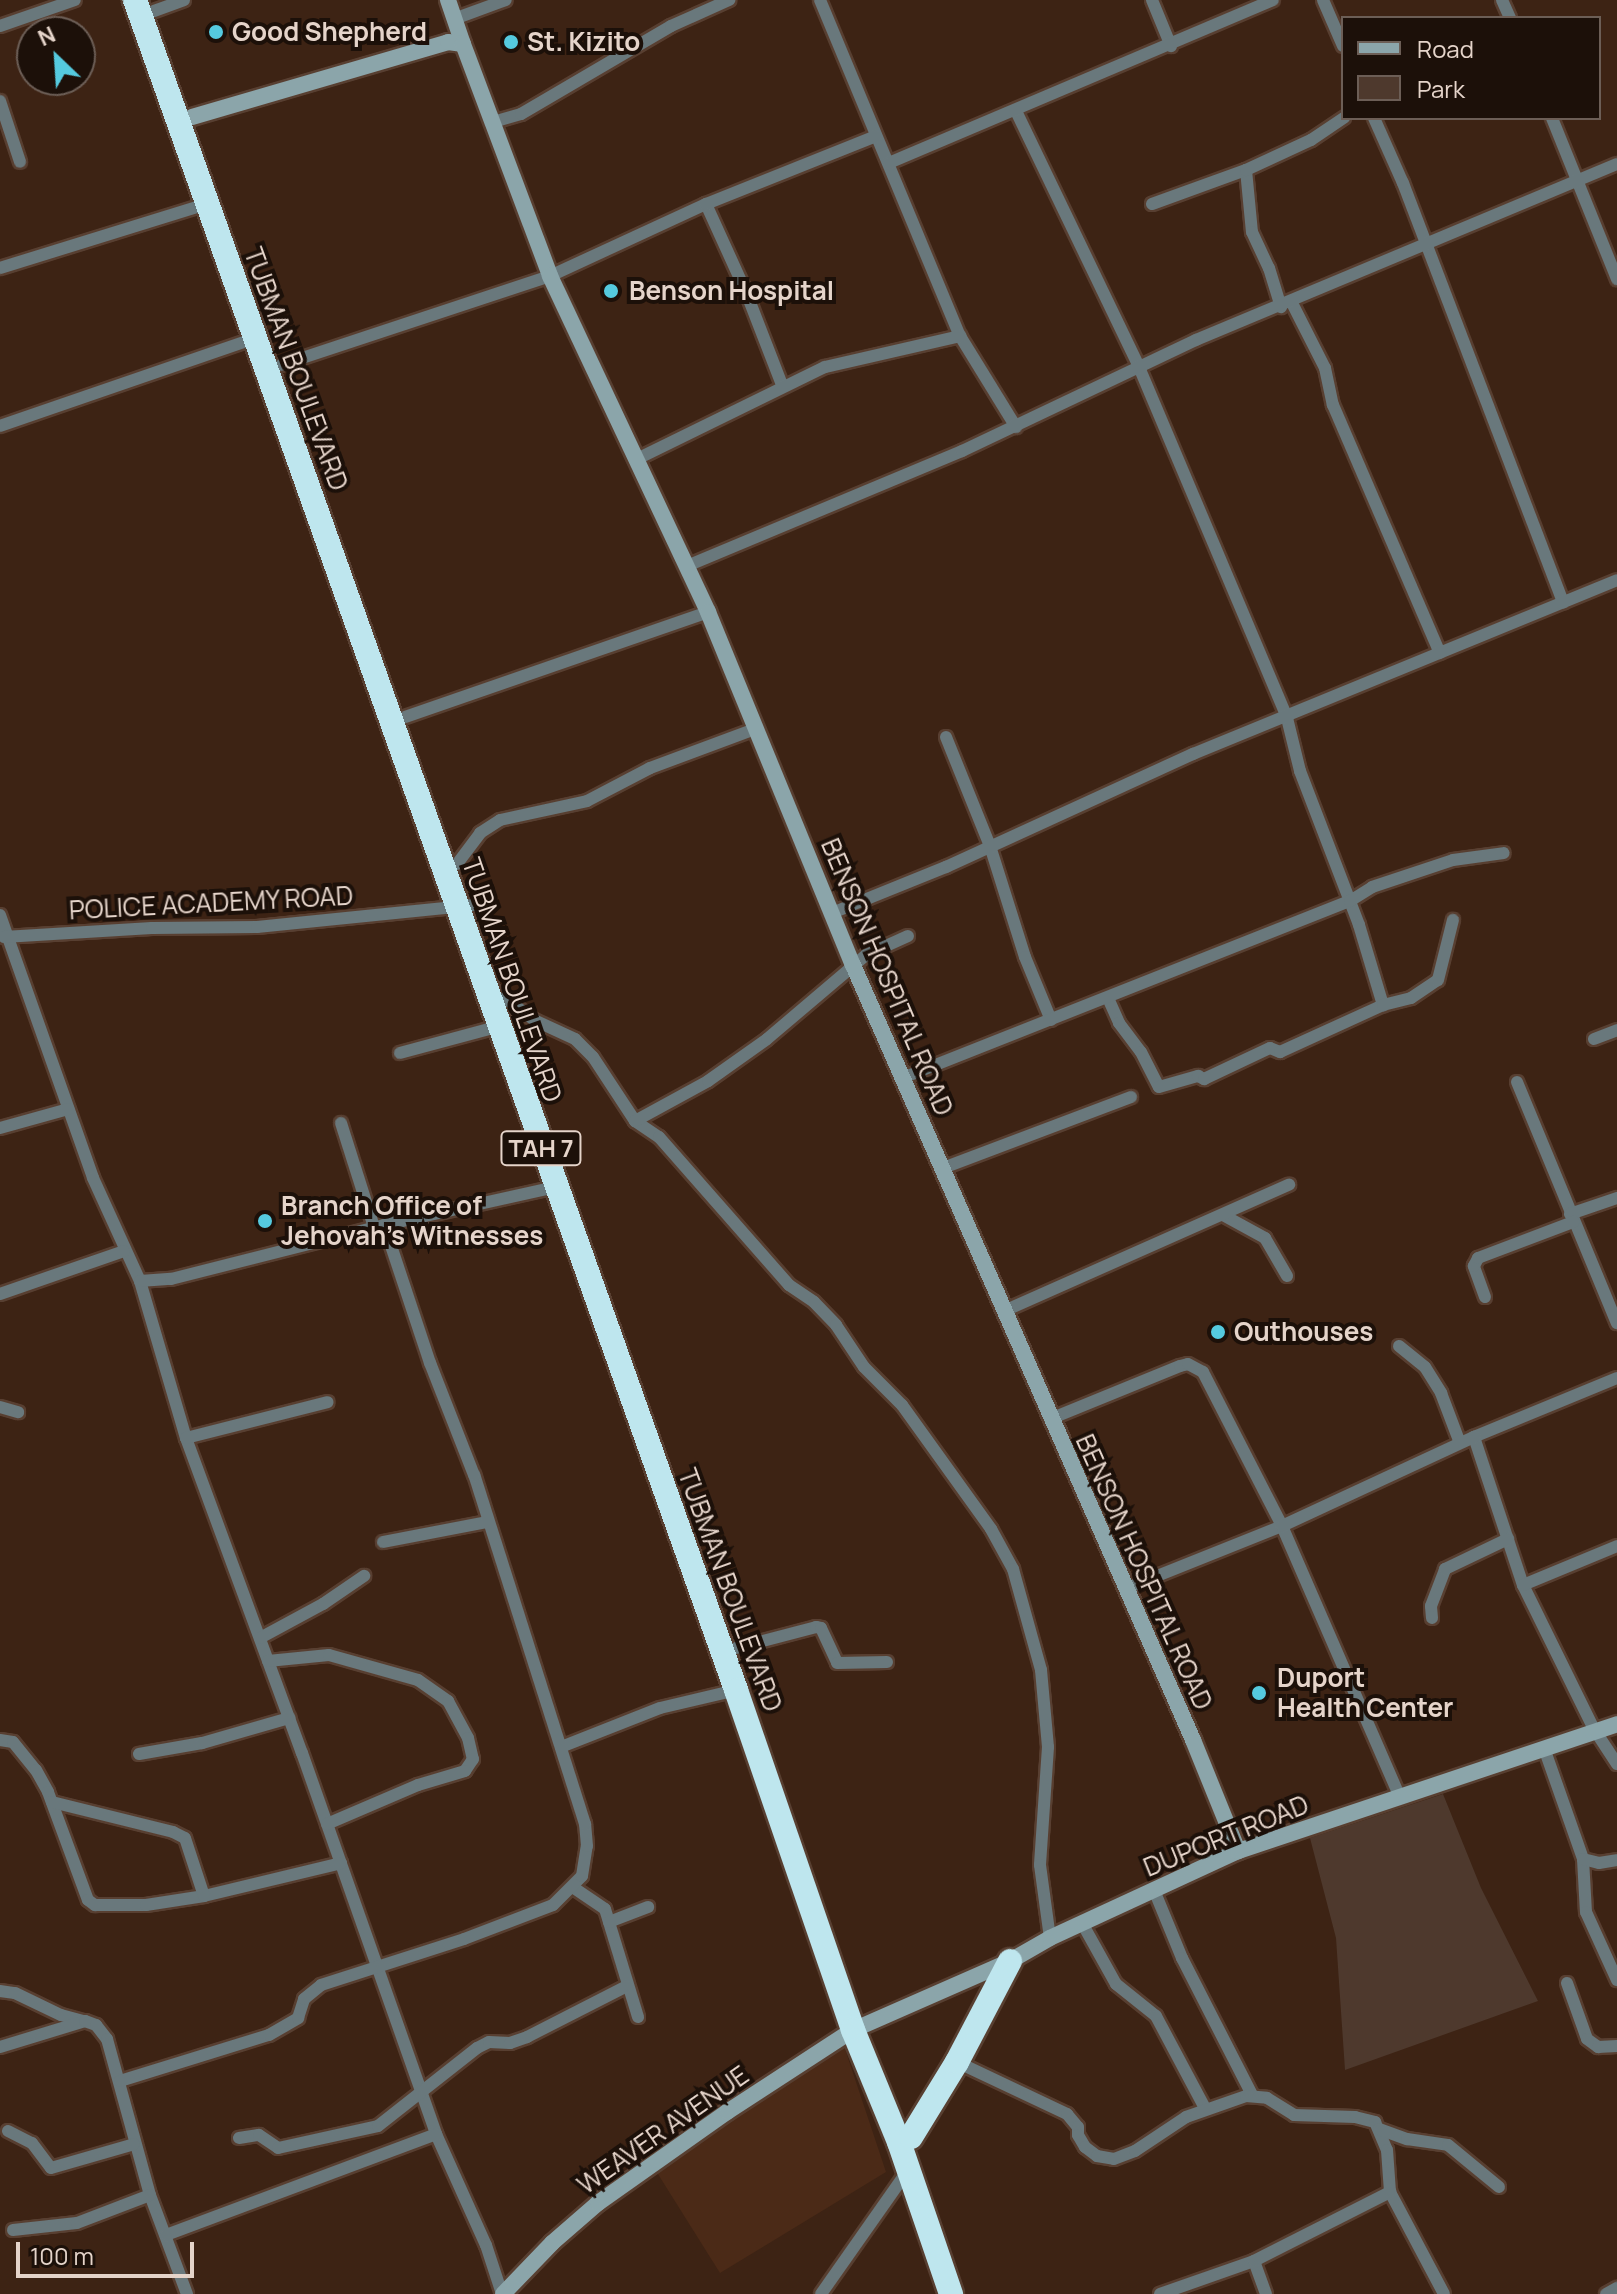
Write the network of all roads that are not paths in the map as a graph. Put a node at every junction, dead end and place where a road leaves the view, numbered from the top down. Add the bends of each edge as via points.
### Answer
1 (75, 0) edge
2 (184, 0) edge
3 (448, 0) edge
4 (506, 0) edge
5 (729, 0) edge
6 (820, 0) edge
7 (1152, 0) edge
8 (1273, 0) edge
9 (1323, 0) edge
10 (146, 4) edge
11 (454, 19) junction
12 (0, 26) edge
13 (1341, 41) edge
14 (463, 44) junction
15 (1171, 46) junction
16 (0, 101) edge
17 (1016, 111) junction
18 (192, 117) junction
19 (1341, 120) edge
20 (1375, 120) edge
21 (1553, 120) edge
22 (493, 122) junction
23 (876, 136) junction
24 (20, 162) dead end
25 (889, 163) junction
26 (1617, 164) edge
27 (1246, 170) junction
28 (1578, 179) junction
29 (207, 204) junction
30 (706, 204) junction
31 (1152, 204) dead end
32 (1426, 245) junction
33 (0, 268) edge
34 (550, 276) junction
35 (1617, 279) edge
36 (1286, 305) junction
37 (960, 336) junction
38 (255, 338) junction
39 (281, 365) junction
40 (1139, 367) junction
41 (782, 385) junction
42 (0, 426) edge
43 (1016, 427) junction
44 (637, 459) junction
45 (687, 566) junction
46 (1617, 580) edge
47 (1563, 602) junction
48 (708, 612) junction
49 (1440, 653) junction
50 (405, 717) junction
51 (1287, 718) junction
52 (755, 729) junction
53 (946, 737) dead end
54 (990, 846) junction
55 (1504, 853) dead end
56 (457, 864) junction
57 (1350, 901) junction
58 (465, 906) junction
59 (832, 913) junction
60 (0, 915) edge
61 (1453, 920) dead end
62 (908, 936) dead end
63 (4, 937) edge
64 (853, 965) junction
65 (505, 998) junction
66 (1108, 998) junction
67 (1383, 1005) junction
68 (1051, 1020) junction
69 (500, 1026) junction
70 (1617, 1030) edge
71 (1594, 1039) dead end
72 (400, 1053) dead end
73 (905, 1077) junction
74 (1517, 1082) dead end
75 (1131, 1097) dead end
76 (68, 1109) junction
77 (635, 1121) junction
78 (341, 1123) dead end
79 (0, 1128) edge
80 (943, 1168) junction
81 (1289, 1185) dead end
82 (555, 1187) junction
83 (1617, 1198) edge
84 (1223, 1215) junction
85 (1572, 1218) junction
86 (379, 1226) junction
87 (124, 1251) junction
88 (1287, 1276) dead end
89 (140, 1281) junction
90 (0, 1294) edge
91 (1485, 1297) dead end
92 (1004, 1311) junction
93 (1617, 1323) edge
94 (1399, 1346) dead end
95 (1617, 1378) edge
96 (328, 1402) dead end
97 (0, 1407) edge
98 (18, 1412) dead end
99 (1050, 1419) junction
100 (1474, 1437) junction
101 (186, 1438) junction
102 (1460, 1443) junction
103 (487, 1522) junction
104 (1282, 1526) junction
105 (1508, 1539) junction
106 (383, 1542) dead end
107 (1617, 1546) edge
108 (364, 1576) dead end
109 (1523, 1585) junction
110 (1127, 1588) junction
111 (1432, 1618) dead end
112 (260, 1638) junction
113 (736, 1648) junction
114 (268, 1661) junction
115 (887, 1662) dead end
116 (736, 1690) junction
117 (289, 1718) junction
118 (1617, 1724) edge
119 (1594, 1729) junction
120 (0, 1740) edge
121 (561, 1747) junction
122 (1544, 1748) junction
123 (139, 1754) dead end
124 (1617, 1764) edge
125 (1400, 1798) junction
126 (52, 1802) junction
127 (327, 1824) junction
128 (1238, 1851) junction
129 (1583, 1859) junction
130 (1616, 1859) edge
131 (341, 1863) junction
132 (574, 1888) junction
133 (1154, 1890) junction
134 (204, 1896) junction
135 (648, 1907) dead end
136 (609, 1922) junction
137 (1082, 1923) junction
138 (1050, 1938) junction
139 (1010, 1961) junction
140 (378, 1965) junction
141 (1617, 1980) edge
142 (1567, 1983) dead end
143 (627, 1986) junction
144 (0, 1991) edge
145 (638, 2017) dead end
146 (85, 2021) junction
147 (860, 2027) junction
148 (1617, 2046) edge
149 (0, 2047) edge
150 (957, 2062) junction
151 (120, 2081) junction
152 (423, 2089) junction
153 (1252, 2095) junction
154 (1205, 2108) junction
155 (1379, 2129) junction
156 (8, 2131) dead end
157 (436, 2134) junction
158 (911, 2137) junction
159 (239, 2138) dead end
160 (134, 2144) junction
161 (908, 2170) junction
162 (1499, 2187) dead end
163 (1390, 2192) junction
164 (150, 2195) junction
165 (13, 2230) dead end
166 (166, 2235) junction
167 (1254, 2261) junction
168 (1617, 2288) edge
169 (187, 2294) edge
170 (503, 2294) edge
171 (821, 2294) edge
172 (951, 2294) edge
173 (966, 2294) edge
174 (1160, 2294) edge
175 (1266, 2294) edge
176 (1444, 2294) edge
177 (1606, 2294) edge

1 - 12 street
2 - 10 street
3 - 11 street, BENSON HOSPITAL ROAD
4 - 11 street
5 - 22 street via 671,26 521,114
6 - 23 street
7 - 15 street
8 - 15 street
9 - 13 street
10 - 18 highway, TUBMAN BOULEVARD / TAH 7
10 - 29 highway, TUBMAN BOULEVARD / TAH 7
11 - 14 street, BENSON HOSPITAL ROAD
14 - 18 street via 448,42
14 - 22 street, BENSON HOSPITAL ROAD
15 - 17 street
16 - 24 street
17 - 25 street
17 - 40 street
18 - 39 highway, TUBMAN BOULEVARD / TAH 7
19 - 27 street
20 - 32 street
21 - 28 street
22 - 34 street, BENSON HOSPITAL ROAD
23 - 25 street
23 - 30 street
25 - 37 street
26 - 28 street
27 - 31 street
27 - 36 street via 1252,232
28 - 32 street
28 - 35 street
29 - 33 street
29 - 38 highway, TUBMAN BOULEVARD / TAH 7
30 - 34 street
30 - 41 street
32 - 36 street
32 - 47 street
34 - 39 street
34 - 44 street, BENSON HOSPITAL ROAD
36 - 40 street
36 - 49 street via 1325,368 1333,405
37 - 41 street via 861,356
37 - 43 street
38 - 42 street
38 - 58 highway, TUBMAN BOULEVARD / TAH 7
39 - 50 highway, TUBMAN BOULEVARD / TAH 7
40 - 43 street
40 - 51 street
41 - 44 street
43 - 45 street
44 - 45 street, BENSON HOSPITAL ROAD
45 - 48 street, BENSON HOSPITAL ROAD
46 - 47 street
47 - 49 street
48 - 50 street
48 - 52 street, BENSON HOSPITAL ROAD
49 - 51 street
50 - 56 highway, TUBMAN BOULEVARD / TAH 7
51 - 54 street via 1193,754
51 - 57 street via 1300,771
52 - 56 street via 650,768 587,801 500,820 480,833
52 - 59 street, BENSON HOSPITAL ROAD
53 - 54 street
54 - 59 street
54 - 68 street
55 - 57 street via 1419,870
56 - 58 highway, TUBMAN BOULEVARD / TAH 7
57 - 66 street
57 - 67 street
58 - 63 street, POLICE ACADEMY ROAD via 257,927
58 - 65 highway, TUBMAN BOULEVARD / TAH 7
58 - 69 highway, TUBMAN BOULEVARD / TAH 7
59 - 64 street, BENSON HOSPITAL ROAD
60 - 63 street
61 - 67 street via 1438,980 1411,998
62 - 64 street via 877,947
63 - 76 street
64 - 73 street, BENSON HOSPITAL ROAD
64 - 77 street via 767,1039 708,1081
65 - 77 street via 536,1021 575,1039
65 - 113 highway, TUBMAN BOULEVARD / TAH 7
66 - 67 street via 1159,1087 1198,1076 1204,1079 1270,1048 1280,1052
66 - 68 street
68 - 73 street
69 - 72 street
69 - 82 highway, TUBMAN BOULEVARD / TAH 7
70 - 71 street
73 - 80 street, BENSON HOSPITAL ROAD
74 - 85 street
75 - 80 street
76 - 79 street
76 - 87 street
77 - 138 street via 659,1137 789,1285 836,1325 946,1465 1013,1569 1041,1670 1048,1747 1040,1865
78 - 86 street
80 - 92 street, BENSON HOSPITAL ROAD
81 - 84 street
82 - 86 street
82 - 116 highway, TUBMAN BOULEVARD / TAH 7
83 - 85 street
84 - 88 street via 1265,1238
84 - 92 street
85 - 91 street via 1478,1258 1474,1266
85 - 93 street
86 - 89 street via 171,1279
86 - 103 street
87 - 89 street
87 - 90 street
89 - 101 street
92 - 99 street, BENSON HOSPITAL ROAD
94 - 102 street via 1425,1367
95 - 100 street
96 - 101 street
97 - 98 street
99 - 104 street via 1180,1366 1197,1367 1211,1384
99 - 110 street, BENSON HOSPITAL ROAD
100 - 102 street
100 - 105 street
101 - 112 street
102 - 104 street
103 - 106 street
103 - 121 street
104 - 110 street
104 - 125 street
105 - 109 street
105 - 111 street via 1445,1569 1431,1606
107 - 109 street
108 - 112 street
109 - 119 street
110 - 128 street, BENSON HOSPITAL ROAD
112 - 114 street
113 - 115 street via 816,1627 837,1663
113 - 147 highway, TUBMAN BOULEVARD / TAH 7
114 - 117 street
114 - 127 street via 329,1655 418,1680 448,1701 468,1738 473,1759 465,1771
116 - 121 street via 660,1708
116 - 147 highway, TUBMAN BOULEVARD / TAH 7
117 - 123 street via 202,1743
117 - 127 street
118 - 119 street, DUPORT ROAD
119 - 122 street, DUPORT ROAD
119 - 124 street
120 - 126 street via 13,1742 24,1753
121 - 132 street via 585,1824 582,1876
122 - 125 street, DUPORT ROAD
122 - 129 street
125 - 128 street, DUPORT ROAD
126 - 134 street via 185,1838
126 - 134 street via 83,1888 95,1905 146,1905
127 - 131 street
128 - 133 street, DUPORT ROAD
129 - 130 street
129 - 141 street via 1586,1912
131 - 134 street
131 - 140 street
132 - 136 street via 601,1905
132 - 140 street via 553,1905
133 - 137 street, DUPORT ROAD
133 - 153 street via 1182,1958
135 - 136 street
136 - 143 street
137 - 138 street, DUPORT ROAD
137 - 154 street via 1116,1984 1156,2016
138 - 139 street, DUPORT ROAD
139 - 147 street, DUPORT ROAD
139 - 150 highway
140 - 151 street via 321,1985 304,1999 293,2023 269,2035
140 - 152 street
142 - 148 street via 1587,2039 1598,2047
143 - 145 street
143 - 152 street via 527,2037 489,2042
144 - 146 street
146 - 149 street
146 - 151 street via 107,2039
147 - 158 highway, TUBMAN BOULEVARD / TAH 7
147 - 161 highway, TUBMAN BOULEVARD / TAH 7
147 - 170 street, WEAVER AVENUE via 598,2203
150 - 154 street via 1067,2114 1085,2147 1097,2156 1124,2157
150 - 158 highway
151 - 160 street
152 - 157 street
152 - 159 street via 378,2126 355,2133 278,2148 259,2135
153 - 154 street
153 - 155 street via 1294,2115 1355,2117 1375,2122
155 - 162 street via 1448,2145
155 - 163 street via 1387,2150
156 - 160 street via 32,2143 51,2168
157 - 166 street
157 - 170 street
158 - 173 highway, TUBMAN BOULEVARD / TAH 7
160 - 164 street
161 - 171 street
161 - 172 highway, TUBMAN BOULEVARD / TAH 7
163 - 167 street
163 - 176 street
164 - 165 street via 77,2223
164 - 166 street
166 - 169 street
167 - 174 street
167 - 175 street
168 - 177 street

